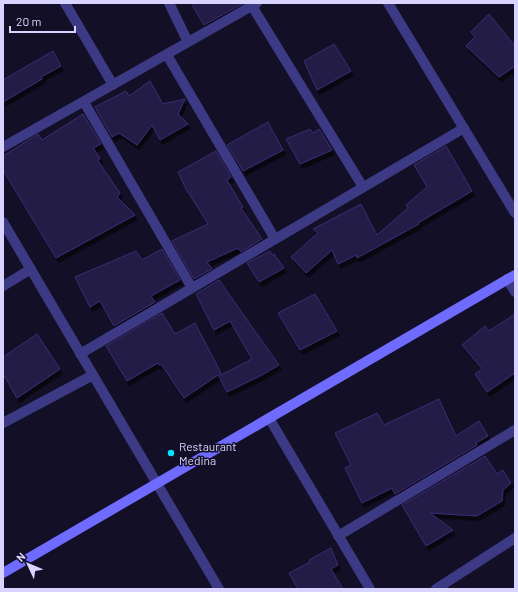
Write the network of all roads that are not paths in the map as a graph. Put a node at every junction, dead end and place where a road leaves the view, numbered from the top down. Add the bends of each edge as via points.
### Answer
1 (66, 3) edge
2 (169, 3) edge
3 (388, 3) edge
4 (254, 5) edge
5 (188, 42) junction
6 (167, 54) junction
7 (113, 85) junction
8 (84, 102) junction
9 (464, 128) junction
10 (3, 148) edge
11 (363, 187) junction
12 (515, 213) edge
13 (3, 222) edge
14 (275, 239) junction
15 (30, 269) junction
16 (511, 277) edge
17 (3, 286) edge
18 (192, 288) junction
19 (515, 292) edge
20 (80, 354) junction
21 (93, 375) junction
22 (269, 418) junction
23 (3, 423) edge
24 (515, 430) edge
25 (156, 484) junction
26 (338, 536) junction
27 (515, 538) edge
28 (3, 573) edge
29 (219, 589) edge
30 (370, 589) edge
31 (436, 589) edge

1 - 7 street
2 - 5 street
3 - 9 street
4 - 5 street
4 - 11 street
5 - 6 street
6 - 7 street
6 - 14 street
7 - 8 street
8 - 10 street
8 - 18 street
9 - 11 street
9 - 12 street
11 - 14 street
13 - 15 street
14 - 18 street
15 - 17 street
15 - 20 street
16 - 19 street
16 - 22 street
18 - 20 street
20 - 21 street
21 - 23 street
21 - 25 street
22 - 25 street
22 - 26 street
24 - 26 street
25 - 28 street
25 - 29 street
26 - 30 street
27 - 31 street

